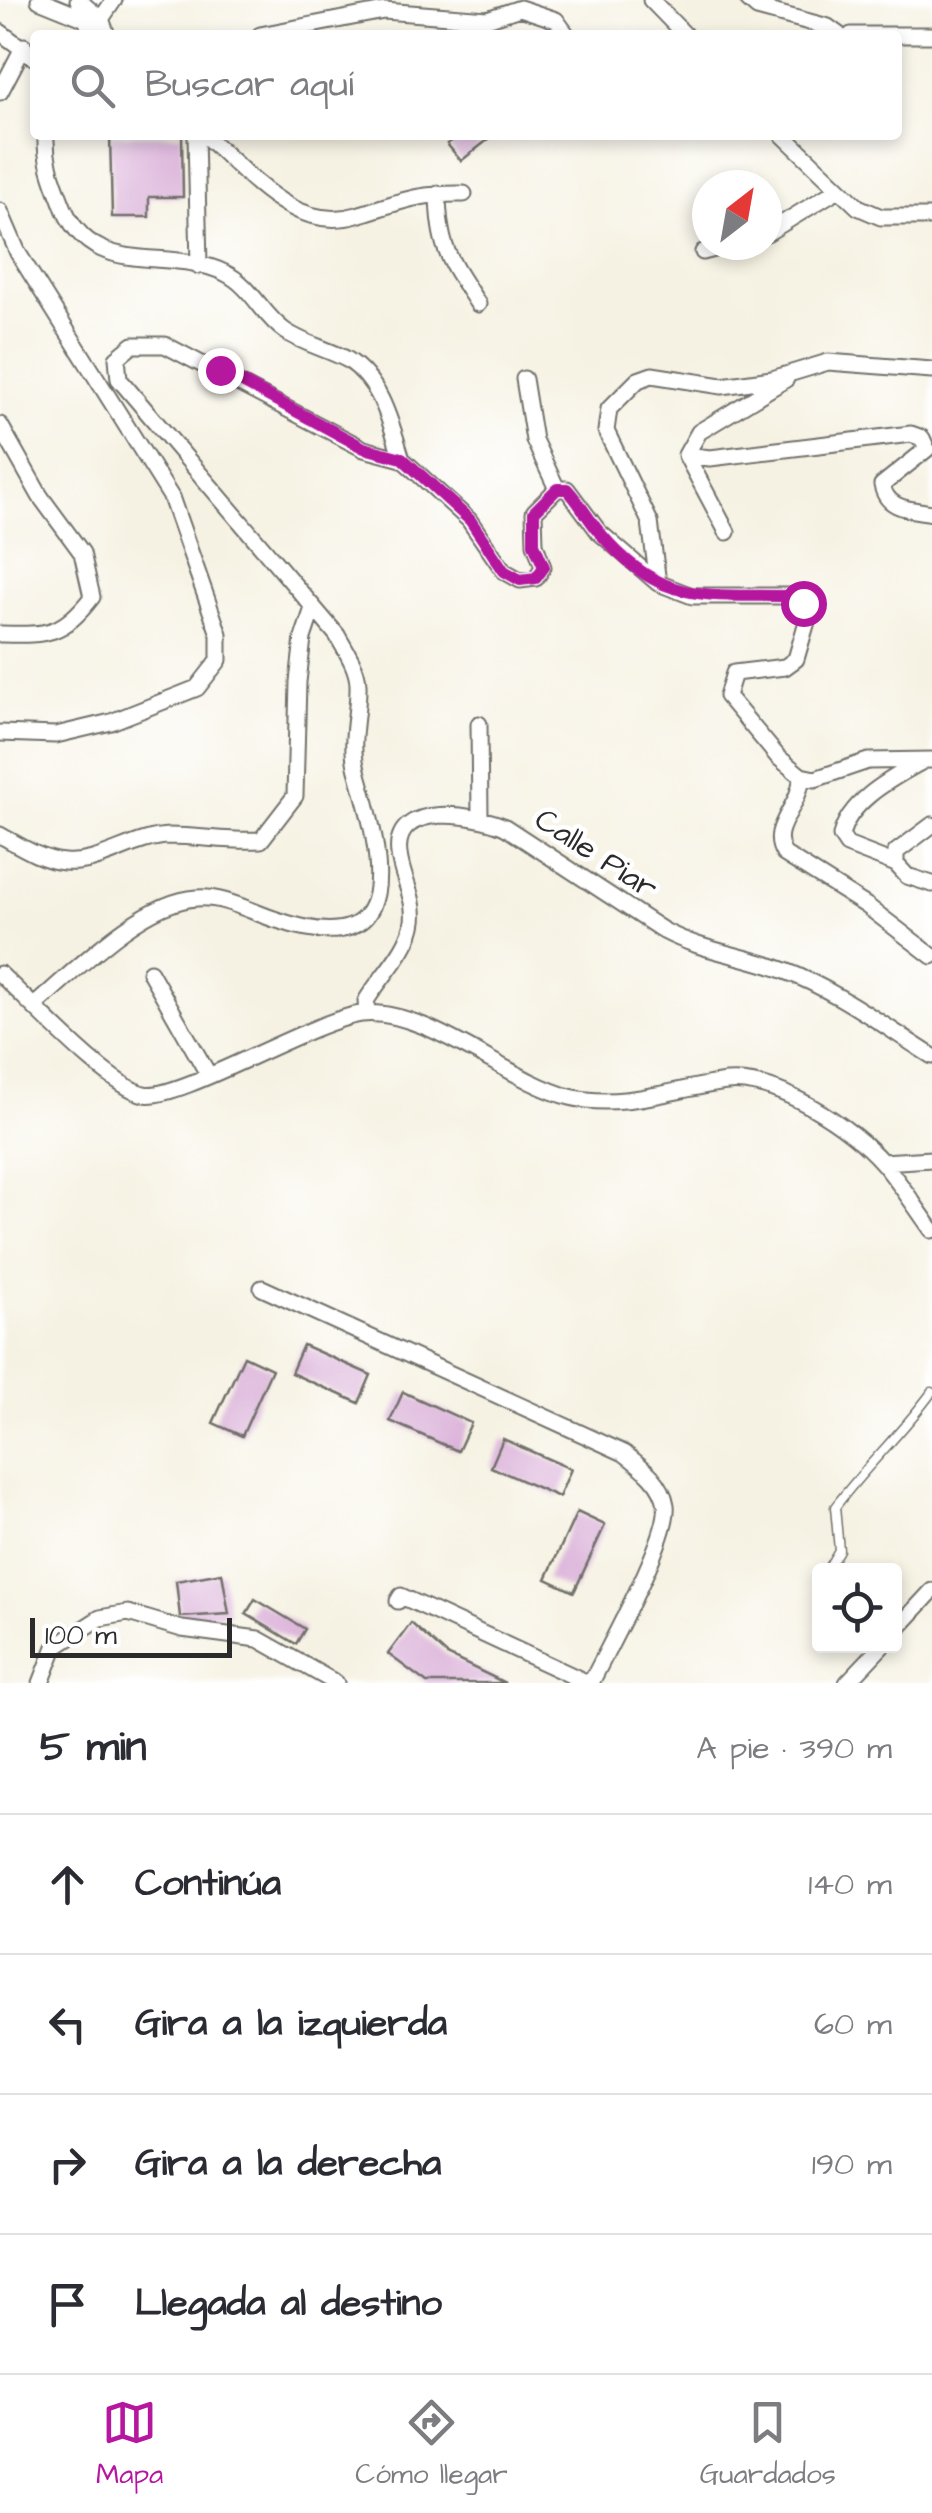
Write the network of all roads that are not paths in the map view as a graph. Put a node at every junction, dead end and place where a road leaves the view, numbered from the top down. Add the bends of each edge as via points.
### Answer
1 (39, 0) edge
2 (78, 0) edge
3 (114, 0) edge
4 (651, 0) edge
5 (748, 0) edge
6 (104, 27) edge
7 (90, 30) edge
8 (285, 30) edge
9 (563, 30) edge
10 (680, 30) edge
11 (832, 30) edge
12 (0, 32) edge
13 (902, 35) edge
14 (932, 35) edge
15 (29, 52) edge
16 (1, 84) edge
17 (46, 140) edge
18 (196, 140) edge
19 (210, 140) edge
20 (788, 140) edge
21 (836, 190) junction
22 (438, 194) junction
23 (464, 194) dead end
24 (0, 211) edge
25 (932, 218) edge
26 (782, 224) edge
27 (199, 266) junction
28 (478, 304) dead end
29 (932, 370) edge
30 (794, 372) junction
31 (524, 379) dead end
32 (0, 425) edge
33 (929, 448) edge
34 (686, 455) junction
35 (402, 458) junction
36 (557, 489) junction
37 (932, 512) edge
38 (727, 532) dead end
39 (658, 583) junction
40 (313, 608) junction
41 (0, 634) edge
42 (479, 724) dead end
43 (0, 733) edge
44 (928, 760) edge
45 (801, 776) junction
46 (480, 816) junction
47 (932, 825) edge
48 (0, 836) edge
49 (896, 864) junction
50 (932, 884) edge
51 (932, 956) edge
52 (150, 972) dead end
53 (0, 974) edge
54 (34, 1006) junction
55 (367, 1013) junction
56 (932, 1056) edge
57 (208, 1074) junction
58 (932, 1159) edge
59 (882, 1162) junction
60 (929, 1223) edge
61 (262, 1288) dead end
62 (932, 1392) edge
63 (831, 1563) edge
64 (932, 1591) edge
65 (398, 1601) dead end
66 (902, 1623) edge
67 (875, 1653) edge
68 (41, 1683) edge
69 (336, 1683) edge
70 (590, 1683) edge
71 (847, 1683) edge

1 - 7 street via 86,19
2 - 6 street
3 - 6 street
4 - 10 street
5 - 11 street
8 - 9 street via 384,10 487,19 520,8 556,20
12 - 15 street
13 - 14 street
15 - 16 street
17 - 27 street via 45,159 65,213 83,239 110,254
18 - 27 street
19 - 22 street via 274,198 312,214 353,216 400,198
20 - 21 street
21 - 25 street via 881,216
21 - 26 street
22 - 23 street
22 - 28 street via 439,235
24 - 43 street via 18,252 171,497 220,634 219,660 197,688 111,722 56,735
27 - 35 street via 245,285 287,333 350,361 388,412
29 - 30 street via 828,362
30 - 34 street via 698,432
30 - 39 street via 722,386 652,375 609,409 606,431 650,522
31 - 36 street via 534,440
32 - 41 street via 82,553 92,597 74,620 48,634
33 - 34 street via 911,434 710,458
33 - 37 street via 882,485 896,506
34 - 38 street
35 - 36 street via 470,520 504,571 520,580 536,578 544,567 534,544 534,512
35 - 40 street via 364,448 165,345 133,345 116,358 119,379
36 - 39 street via 567,489 599,532
39 - 45 street via 692,596 790,596 803,603 806,640 796,659 785,667 734,673 727,696
40 - 48 street via 298,682 295,796 261,840 168,836 66,862
40 - 54 street via 336,635 358,682 351,737 378,837 373,908 360,923 315,930 220,900 178,902 144,918
42 - 46 street
44 - 45 street via 868,761 815,779
44 - 49 street via 880,786 844,822 847,845
45 - 51 street via 802,793 779,830 784,854
46 - 55 street via 451,812 408,826 401,836 413,924 366,1001
46 - 56 street, Calle Piar via 664,932 795,976
47 - 49 street via 896,852
49 - 50 street via 906,876
52 - 57 street
53 - 54 street
54 - 57 street via 125,1088 158,1097
55 - 57 street
55 - 59 street via 430,1030 569,1097 617,1101 730,1082 775,1086
58 - 59 street
59 - 60 street
61 - 70 street via 624,1452 654,1476 666,1506 660,1537
62 - 63 lane via 834,1507 839,1550
64 - 66 street
65 - 70 street via 401,1596
67 - 71 street
68 - 69 street via 55,1647 78,1628 128,1613 258,1639

